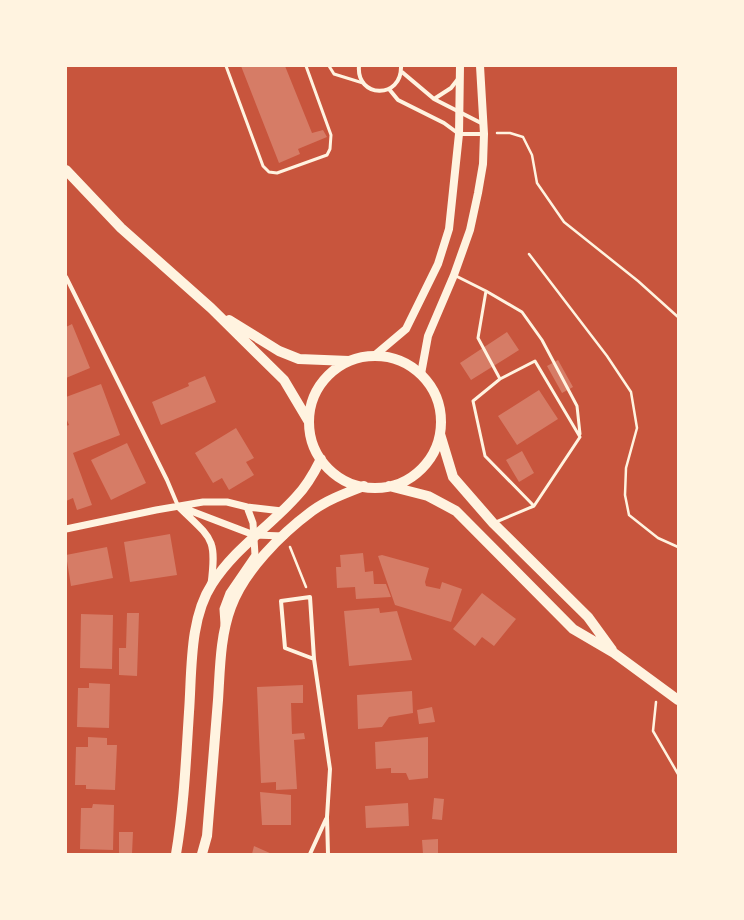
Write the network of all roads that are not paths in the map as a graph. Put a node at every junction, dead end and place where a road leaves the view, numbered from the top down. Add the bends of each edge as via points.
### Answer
1 (226, 66) edge
2 (306, 66) edge
3 (329, 66) edge
4 (359, 66) edge
5 (401, 66) edge
6 (460, 66) edge
7 (480, 66) edge
8 (402, 72) junction
9 (460, 78) junction
10 (364, 83) junction
11 (389, 89) junction
12 (434, 99) junction
13 (460, 113) junction
14 (483, 124) junction
15 (460, 134) junction
16 (484, 134) junction
17 (66, 170) edge
18 (454, 275) junction
19 (66, 277) edge
20 (486, 291) junction
21 (211, 308) junction
22 (374, 356) junction
23 (349, 361) junction
24 (421, 374) junction
25 (500, 379) junction
26 (309, 422) junction
27 (440, 433) junction
28 (580, 437) junction
29 (321, 459) junction
30 (364, 486) junction
31 (389, 486) junction
32 (178, 506) junction
33 (534, 506) junction
34 (247, 507) junction
35 (282, 511) junction
36 (493, 523) junction
37 (66, 529) edge
38 (254, 535) junction
39 (284, 536) junction
40 (211, 586) junction
41 (224, 634) junction
42 (614, 653) junction
43 (314, 659) junction
44 (678, 700) edge
45 (327, 817) junction
46 (176, 854) edge
47 (202, 854) edge
48 (310, 854) edge
49 (328, 854) edge

1 - 2 lane via 263,166 269,172 277,173 326,155 330,148 331,135
3 - 10 lane via 334,74
4 - 10 street via 360,78
5 - 8 street
6 - 9 main road
7 - 14 main road
8 - 11 street via 395,85
8 - 12 street
9 - 12 street via 451,88
9 - 13 main road
10 - 11 street via 375,90
11 - 15 street via 398,100
12 - 13 street
13 - 14 street
13 - 15 main road
14 - 16 main road
15 - 16 street
15 - 22 main road via 449,229 438,264 406,329
16 - 18 main road via 484,164 470,230
17 - 21 main road via 121,228
18 - 20 lane
18 - 24 main road via 428,336
19 - 32 street
20 - 25 lane via 478,338
20 - 28 lane via 522,312 542,340 576,406
21 - 23 main road via 279,351 299,359
21 - 26 main road via 284,380
22 - 23 main road
22 - 24 main road via 400,360
23 - 26 main road via 338,367 320,386 314,397
24 - 27 main road via 430,384 440,408
25 - 28 lane via 535,361
25 - 33 lane via 473,401 485,456
26 - 29 main road via 311,436
27 - 31 main road via 437,446 422,468 407,479
27 - 36 main road via 453,477
28 - 33 lane
29 - 30 main road via 340,477
29 - 35 main road via 309,482
30 - 31 main road
30 - 39 main road via 330,500 312,511
31 - 42 main road via 428,496 456,511 573,629
32 - 34 street via 228,502
32 - 37 street
32 - 38 street
32 - 40 street via 206,534 213,546
33 - 36 lane
34 - 35 street
34 - 38 street
35 - 38 main road
36 - 42 main road via 588,617
38 - 39 street
38 - 40 main road via 232,557
38 - 41 street via 255,555 229,592 223,609
39 - 41 main road via 259,561 241,588 230,608
40 - 46 main road via 194,635 182,816
41 - 47 main road via 207,836
42 - 44 main road
43 - 43 street via 310,597 281,601 285,648
43 - 45 street via 330,769
45 - 48 street
45 - 49 street

